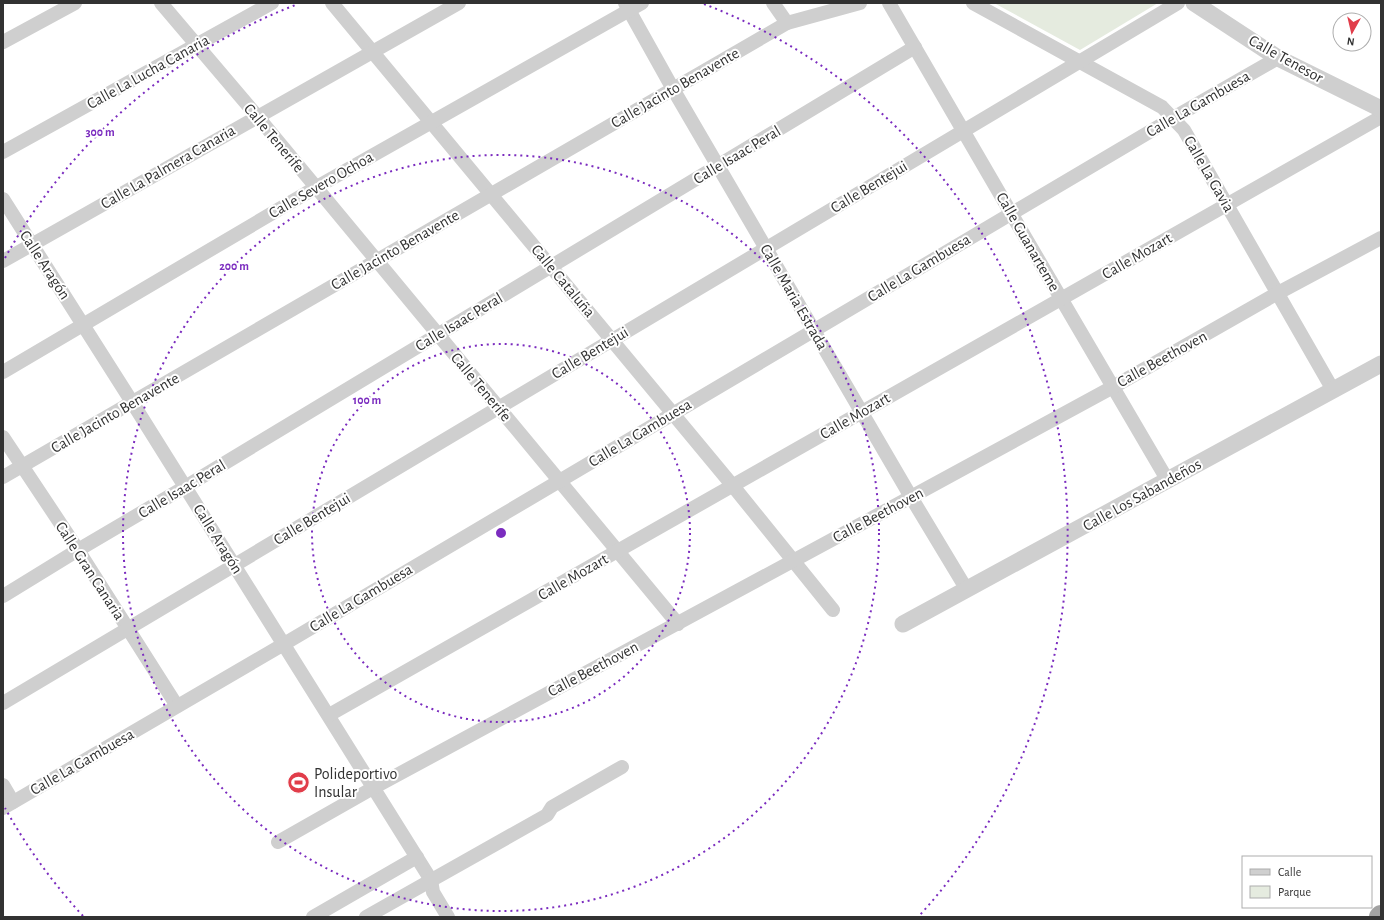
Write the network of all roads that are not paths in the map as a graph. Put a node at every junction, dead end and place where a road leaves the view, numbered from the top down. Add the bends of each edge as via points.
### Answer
1 (75, 3) edge
2 (160, 3) edge
3 (272, 3) edge
4 (332, 3) edge
5 (459, 3) edge
6 (642, 3) edge
7 (773, 3) edge
8 (860, 3) edge
9 (889, 3) edge
10 (973, 3) edge
11 (1178, 3) edge
12 (1194, 3) edge
13 (627, 7) edge
14 (787, 23) junction
15 (3, 42) edge
16 (196, 46) junction
17 (915, 47) junction
18 (372, 52) junction
19 (1278, 58) junction
20 (1080, 62) junction
21 (673, 89) junction
22 (1381, 109) edge
23 (257, 116) junction
24 (1381, 117) edge
25 (1173, 118) junction
26 (431, 123) junction
27 (964, 131) junction
28 (3, 152) edge
29 (718, 166) junction
30 (315, 188) junction
31 (491, 195) junction
32 (3, 199) edge
33 (1227, 205) junction
34 (1011, 214) junction
35 (1381, 238) edge
36 (32, 244) junction
37 (766, 248) junction
38 (3, 261) edge
39 (376, 261) junction
40 (551, 267) junction
41 (1278, 293) junction
42 (1061, 299) junction
43 (83, 324) junction
44 (813, 330) junction
45 (438, 335) junction
46 (612, 340) junction
47 (1381, 364) edge
48 (3, 372) edge
49 (1112, 387) junction
50 (1333, 390) junction
51 (132, 402) junction
52 (499, 408) junction
53 (862, 413) junction
54 (673, 414) junction
55 (3, 437) edge
56 (22, 466) junction
57 (3, 477) edge
58 (1168, 480) junction
59 (559, 481) junction
60 (733, 486) junction
61 (186, 487) junction
62 (911, 497) junction
63 (78, 550) junction
64 (618, 551) junction
65 (792, 561) junction
66 (234, 566) junction
67 (967, 590) junction
68 (3, 596) edge
69 (833, 610) dead end
70 (678, 624) junction
71 (903, 624) dead end
72 (127, 628) junction
73 (284, 644) junction
74 (3, 703) edge
75 (177, 706) junction
76 (329, 715) junction
77 (622, 767) dead end
78 (3, 785) edge
79 (373, 788) junction
80 (8, 805) edge
81 (278, 842) dead end
82 (417, 857) junction
83 (431, 880) junction
84 (313, 917) edge
85 (366, 917) edge
86 (448, 917) edge

1 - 15 street
2 - 16 street, Calle Tenerife
3 - 16 street, Calle La Lucha Canaria
4 - 18 street, Calle Cataluña
5 - 18 street, Calle La Palmera Canaria
6 - 13 street, Calle Severo Ochoa
7 - 14 street
8 - 14 street
9 - 17 street, Calle Guanarteme
10 - 20 street, Calle La Gavia
11 - 20 street, Calle Bentejui
12 - 19 street, Calle Tenesor
13 - 21 street, Calle Maria Estrada
13 - 26 street, Calle Severo Ochoa
14 - 21 street, Calle Jacinto Benavente
16 - 23 street, Calle Tenerife
16 - 28 street, Calle La Lucha Canaria
17 - 27 street, Calle Guanarteme
17 - 29 street, Calle Isaac Peral
18 - 23 street, Calle La Palmera Canaria
18 - 26 street, Calle Cataluña
19 - 22 street, Calle Tenesor
19 - 25 street, Calle La Gambuesa
20 - 25 street, Calle La Gavia via 1162,106
20 - 27 street, Calle Bentejui
21 - 29 street, Calle Maria Estrada
21 - 31 street, Calle Jacinto Benavente
23 - 30 street, Calle Tenerife
23 - 36 street, Calle La Palmera Canaria
24 - 33 street, Calle Mozart
25 - 33 street, Calle La Gavia via 1184,130
25 - 34 street, Calle La Gambuesa
26 - 30 street, Calle Severo Ochoa
26 - 31 street, Calle Cataluña
27 - 34 street, Calle Guanarteme
27 - 37 street, Calle Bentejui
29 - 37 street, Calle Maria Estrada
29 - 40 street, Calle Isaac Peral
30 - 39 street, Calle Tenerife
30 - 43 street, Calle Severo Ochoa
31 - 39 street, Calle Jacinto Benavente
31 - 40 street, Calle Cataluña
32 - 36 street, Calle Aragón
33 - 41 street, Calle La Gavia
33 - 42 street, Calle Mozart
34 - 42 street, Calle Guanarteme
34 - 44 street, Calle La Gambuesa
35 - 41 street, Calle Beethoven
36 - 38 street, Calle La Palmera Canaria
36 - 43 street, Calle Aragón
37 - 44 street, Calle Maria Estrada
37 - 46 street, Calle Bentejui
39 - 45 street, Calle Tenerife
39 - 51 street, Calle Jacinto Benavente
40 - 45 street, Calle Isaac Peral
40 - 46 street, Calle Cataluña
41 - 49 street, Calle Beethoven
41 - 50 street, Calle La Gavia
42 - 49 street, Calle Guanarteme
42 - 53 street, Calle Mozart
43 - 48 street, Calle Severo Ochoa
43 - 51 street, Calle Aragón
44 - 53 street, Calle Maria Estrada
44 - 54 street, Calle La Gambuesa
45 - 52 street, Calle Tenerife
45 - 61 street, Calle Isaac Peral
46 - 52 street, Calle Bentejui
46 - 54 street, Calle Cataluña
47 - 50 street, Calle Los Sabandeños
49 - 58 street, Calle Guanarteme
49 - 62 street, Calle Beethoven
50 - 58 street, Calle Los Sabandeños
51 - 56 street, Calle Jacinto Benavente
51 - 61 street, Calle Aragón
52 - 59 street, Calle Tenerife
52 - 66 street, Calle Bentejui
53 - 60 street, Calle Mozart
53 - 62 street, Calle Maria Estrada
54 - 59 street, Calle La Gambuesa
54 - 60 street, Calle Cataluña
55 - 56 street, Calle Gran Canaria
56 - 57 street, Calle Jacinto Benavente
56 - 63 street, Calle Gran Canaria
58 - 67 street, Calle Los Sabandeños
59 - 64 street, Calle Tenerife
59 - 73 street, Calle La Gambuesa
60 - 64 street, Calle Mozart
60 - 65 street, Calle Cataluña
61 - 63 street, Calle Isaac Peral
61 - 66 street, Calle Aragón
62 - 65 street, Calle Beethoven
62 - 67 street, Calle Maria Estrada
63 - 68 street, Calle Isaac Peral
63 - 72 street, Calle Gran Canaria
64 - 70 street, Calle Tenerife
64 - 76 street, Calle Mozart
65 - 69 street, Calle Cataluña
65 - 70 street, Calle Beethoven
66 - 72 street, Calle Bentejui
66 - 73 street, Calle Aragón
67 - 71 street, Calle Los Sabandeños
70 - 79 street, Calle Beethoven
72 - 74 street, Calle Bentejui
72 - 75 street, Calle Gran Canaria
73 - 75 street, Calle La Gambuesa
73 - 76 street, Calle Aragón
75 - 80 street, Calle La Gambuesa
76 - 79 street, Calle Aragón
77 - 83 street via 552,807 547,815
78 - 80 street
79 - 81 street
79 - 82 street, Calle Aragón
82 - 83 street, Calle Aragón
82 - 84 street
83 - 85 street
83 - 86 street, Calle Aragón via 432,892

